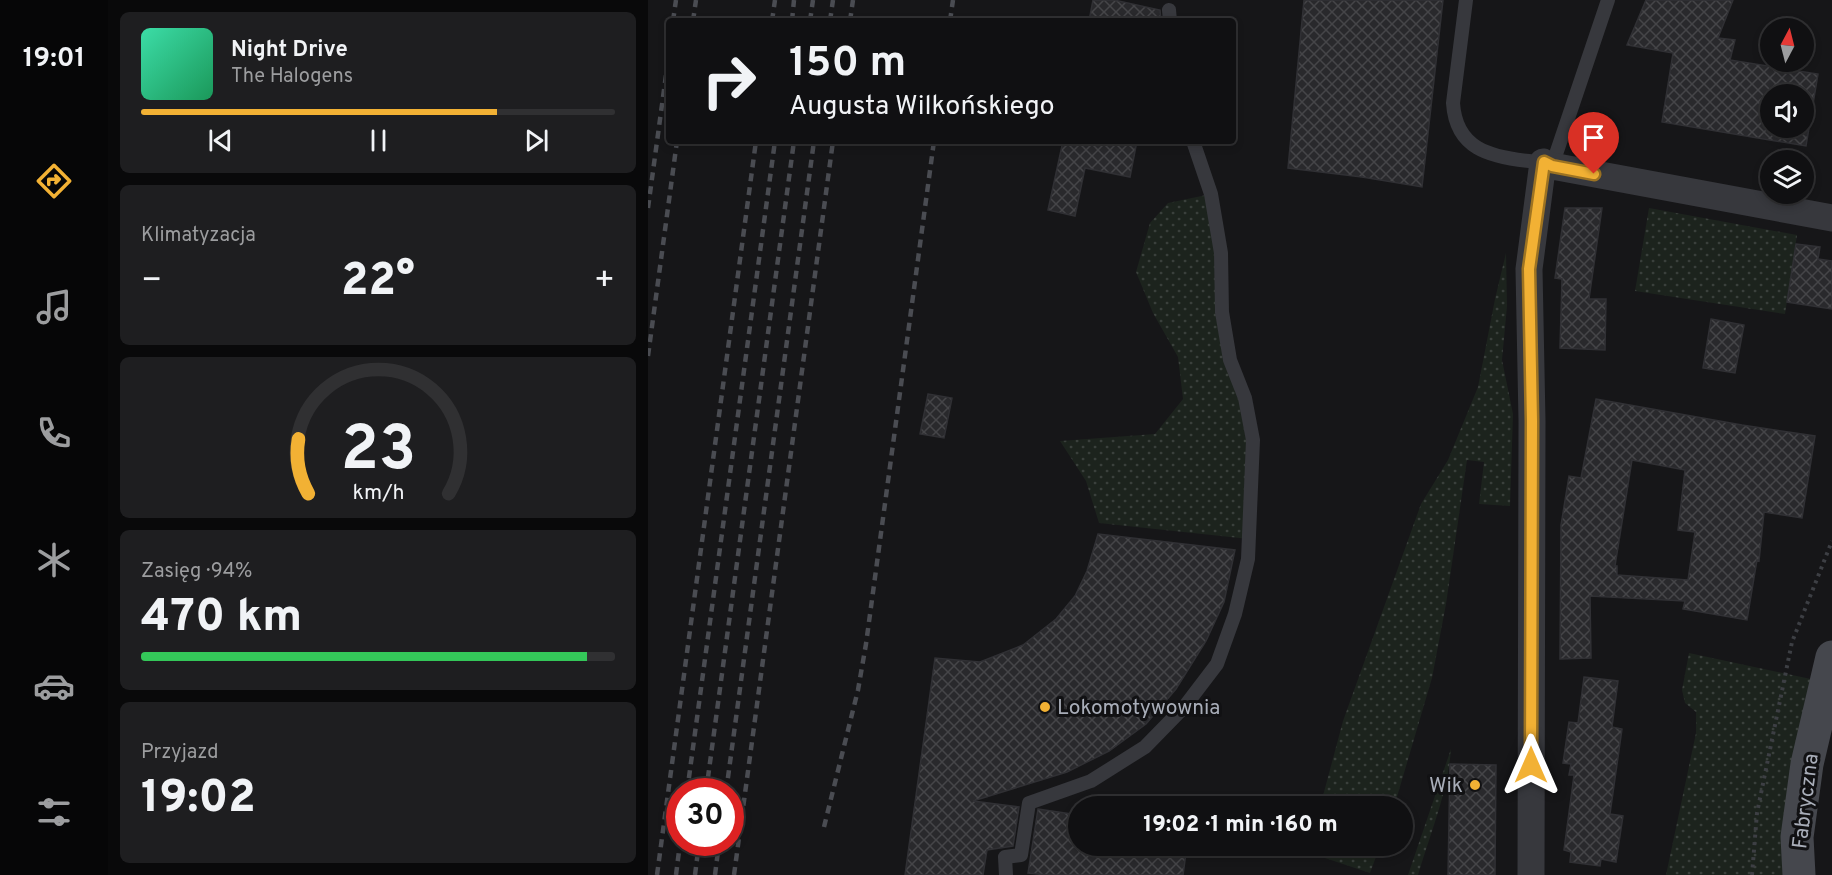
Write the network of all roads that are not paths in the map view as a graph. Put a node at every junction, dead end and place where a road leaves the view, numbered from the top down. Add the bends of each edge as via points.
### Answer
1 (1466, 0) edge
2 (1608, 0) edge
3 (1194, 144) edge
4 (1548, 164) junction
5 (1832, 218) edge
6 (1832, 657) edge
7 (1006, 875) edge
8 (1530, 875) edge
9 (1799, 875) edge

1 - 4 lane via 1453,103 1460,131 1468,143 1481,151
2 - 4 lane
3 - 7 lane via 1211,194 1221,253 1222,312 1228,351 1245,398 1253,440 1248,559 1235,614 1217,664 1185,706 1145,747 1092,781 1029,803 1021,855 1005,857
4 - 5 street
4 - 8 street via 1529,269
6 - 9 street, Fabryczna via 1807,764 1797,837

